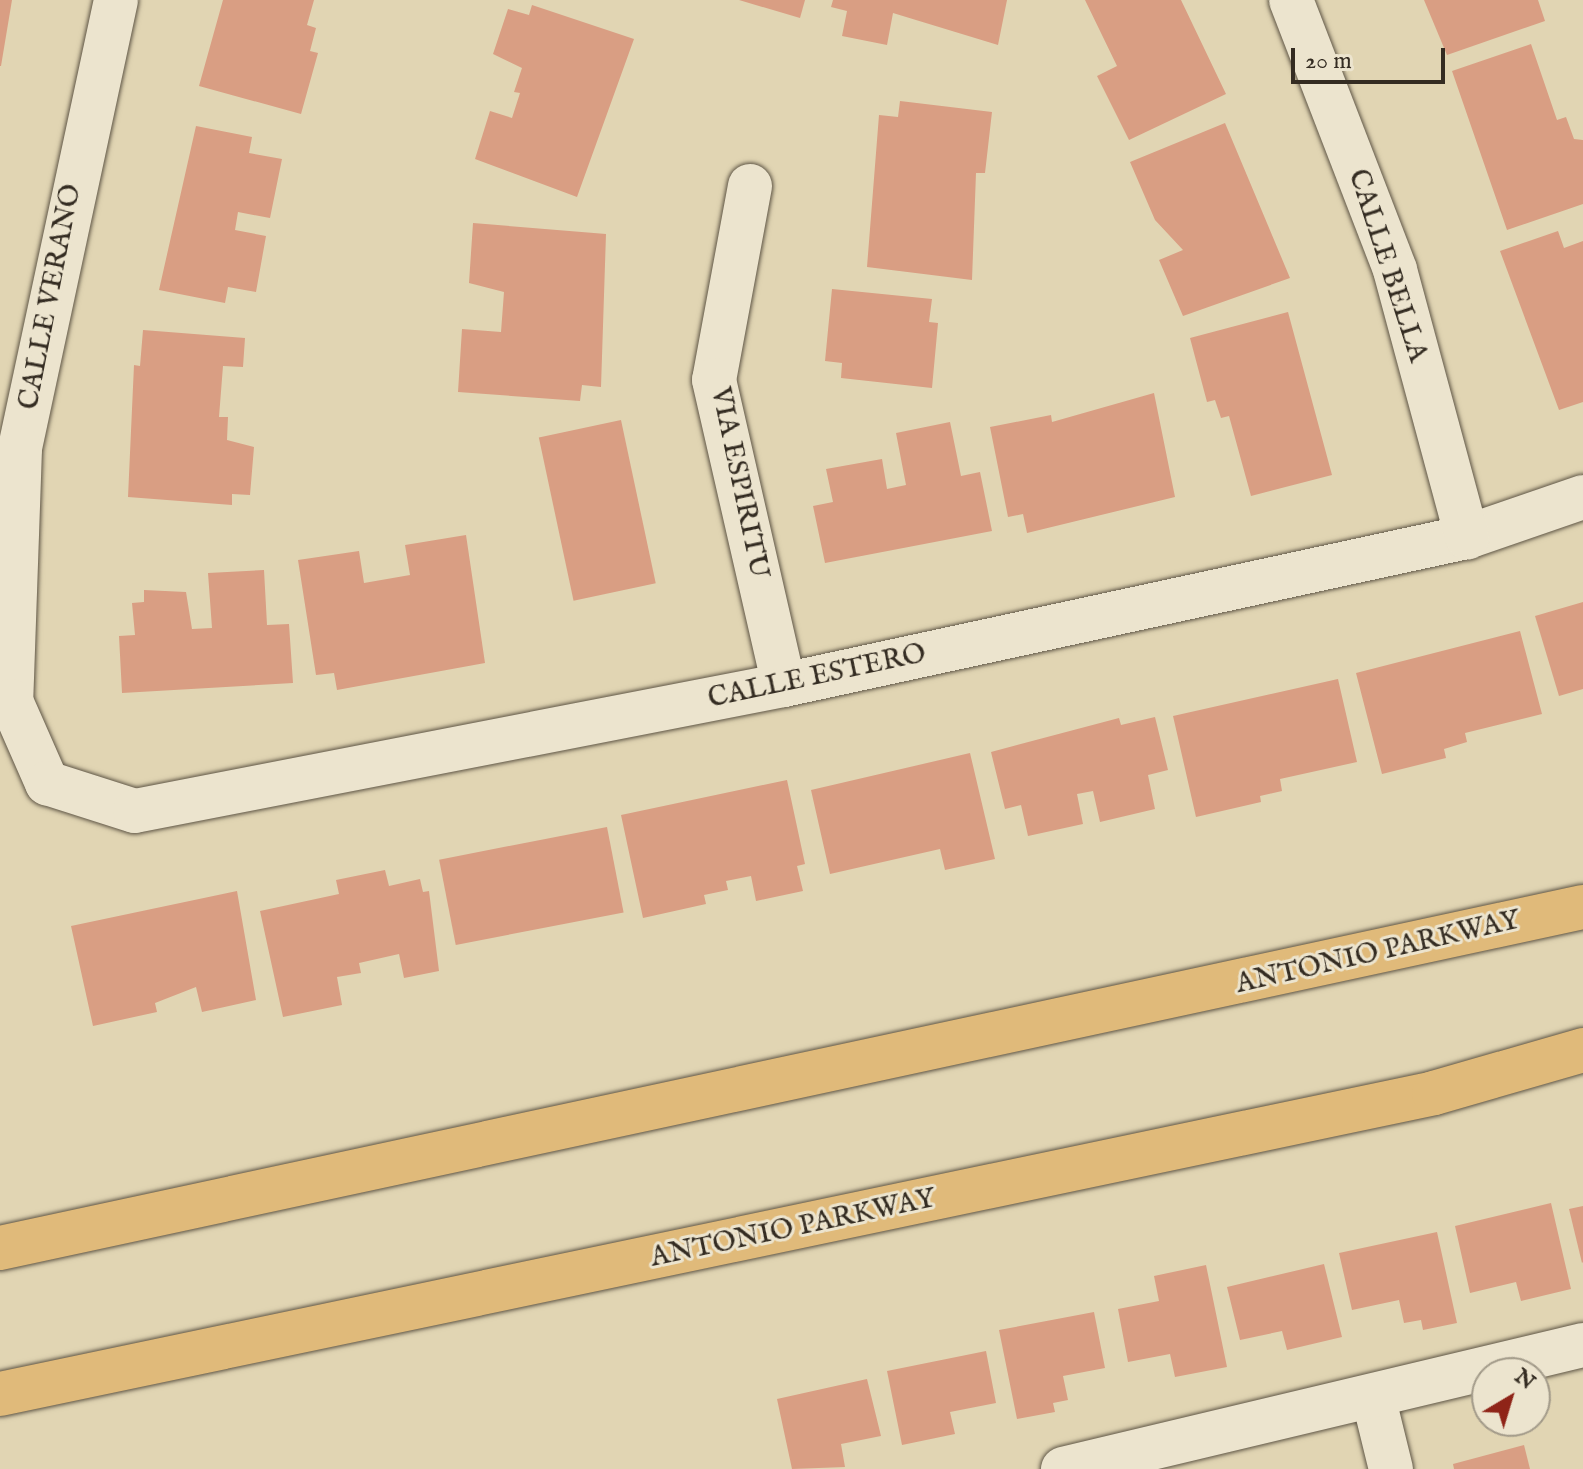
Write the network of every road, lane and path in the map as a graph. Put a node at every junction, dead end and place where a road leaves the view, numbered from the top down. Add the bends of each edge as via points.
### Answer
1 (116, 0) edge
2 (1291, 0) edge
3 (750, 186) dead end
4 (10, 448) edge
5 (1583, 497) edge
6 (1467, 537) junction
7 (784, 685) junction
8 (47, 783) joint
9 (1583, 907) edge
10 (1583, 1050) edge
11 (0, 1248) edge
12 (1583, 1345) edge
13 (0, 1394) edge
14 (1374, 1400) junction
15 (1063, 1469) edge
16 (1391, 1469) edge

1 - 4 street, CALLE VERANO
2 - 6 street, CALLE BELLA via 1395,270
3 - 7 street, VIA ESPIRITU via 714,380
4 - 8 street, CALLE VERANO via 11,701
5 - 6 street, CALLE ESTERO
6 - 7 street, CALLE ESTERO
7 - 8 street, CALLE ESTERO via 135,811
9 - 11 main road, ANTONIO PARKWAY
10 - 13 main road, ANTONIO PARKWAY via 1434,1093
12 - 14 street
14 - 15 street
14 - 16 street

